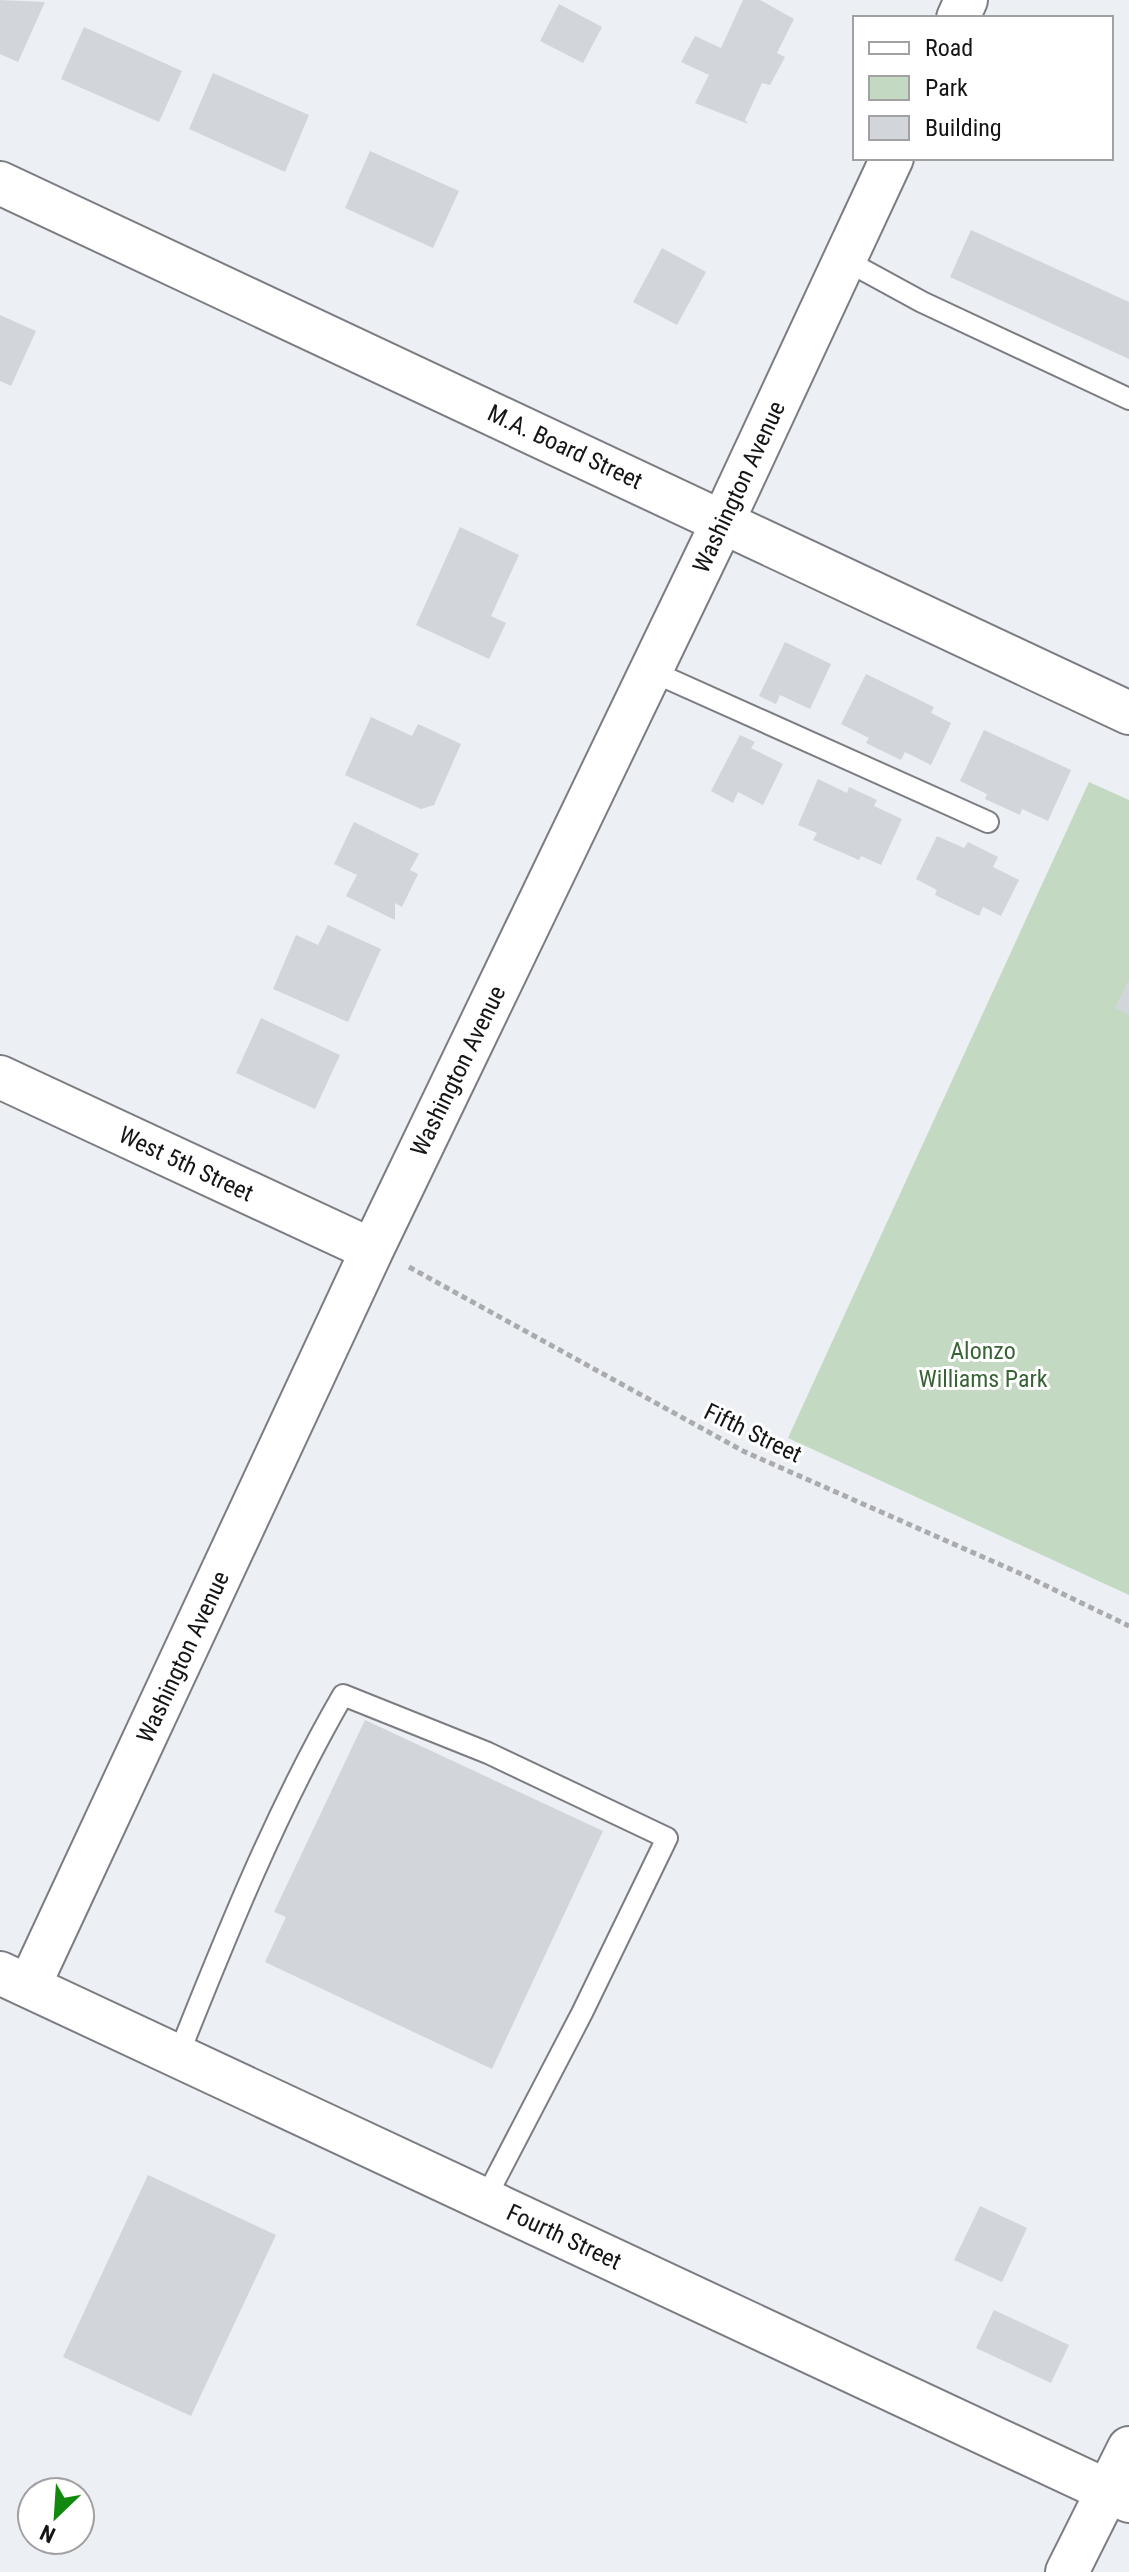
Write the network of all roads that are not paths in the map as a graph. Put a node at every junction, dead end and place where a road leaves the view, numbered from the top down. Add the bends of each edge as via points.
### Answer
1 (891, 160) edge
2 (0, 183) edge
3 (845, 260) junction
4 (1129, 399) edge
5 (723, 521) junction
6 (651, 671) junction
7 (1129, 713) edge
8 (988, 822) dead end
9 (0, 1077) edge
10 (372, 1250) junction
11 (15, 1980) edge
12 (178, 2056) junction
13 (485, 2199) junction
14 (1129, 2448) edge
15 (1118, 2496) edge
16 (1067, 2572) edge

1 - 3 street, Washington Avenue
2 - 5 street, M.A. Board Street
3 - 4 lane
3 - 5 street, Washington Avenue
5 - 6 street, Washington Avenue
5 - 7 street, M.A. Board Street
6 - 8 lane
6 - 10 street, Washington Avenue
9 - 10 street, West 5th Street
10 - 11 street, Washington Avenue
11 - 12 street, Fourth Street
12 - 13 street, Fourth Street
12 - 13 lane via 235,1911 343,1695 488,1753 667,1838
13 - 15 street, Fourth Street
14 - 15 street
15 - 16 street

